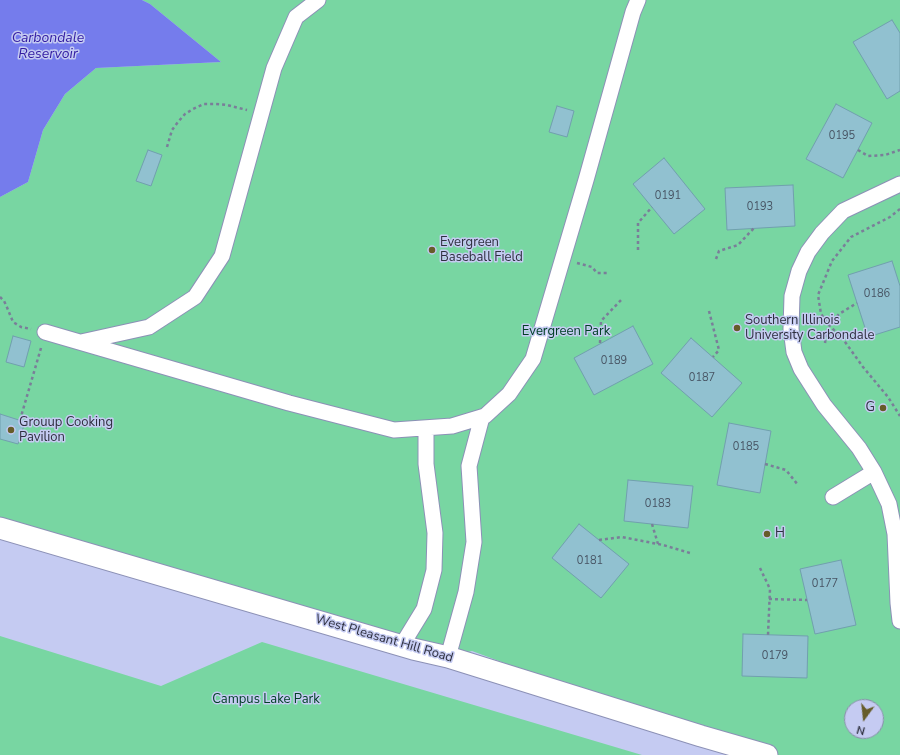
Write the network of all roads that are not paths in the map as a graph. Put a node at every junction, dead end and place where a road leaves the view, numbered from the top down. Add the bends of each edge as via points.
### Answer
1 (318, 0) edge
2 (624, 0) edge
3 (635, 6) edge
4 (896, 188) edge
5 (45, 332) road end
6 (80, 342) junction
7 (482, 417) junction
8 (426, 428) junction
9 (874, 472) junction
10 (833, 496) dead end
11 (0, 528) edge
12 (900, 621) edge
13 (402, 646) junction
14 (448, 657) junction
15 (767, 755) edge

1 - 6 street via 296,17 274,68 222,256 195,297 149,327
2 - 3 street
3 - 7 street via 533,359 509,394
4 - 9 street via 843,211 808,252 792,296 791,329 794,352 801,369 824,405 859,448
5 - 6 street
6 - 8 street via 304,407 394,430
7 - 8 street via 452,426
7 - 14 street via 469,466 474,542 466,592
8 - 13 street via 426,464 435,533 434,570 424,609
9 - 10 street
9 - 12 street via 889,504 895,534
11 - 13 street, West Pleasant Hill Road
13 - 14 street, West Pleasant Hill Road
14 - 15 street, West Pleasant Hill Road

